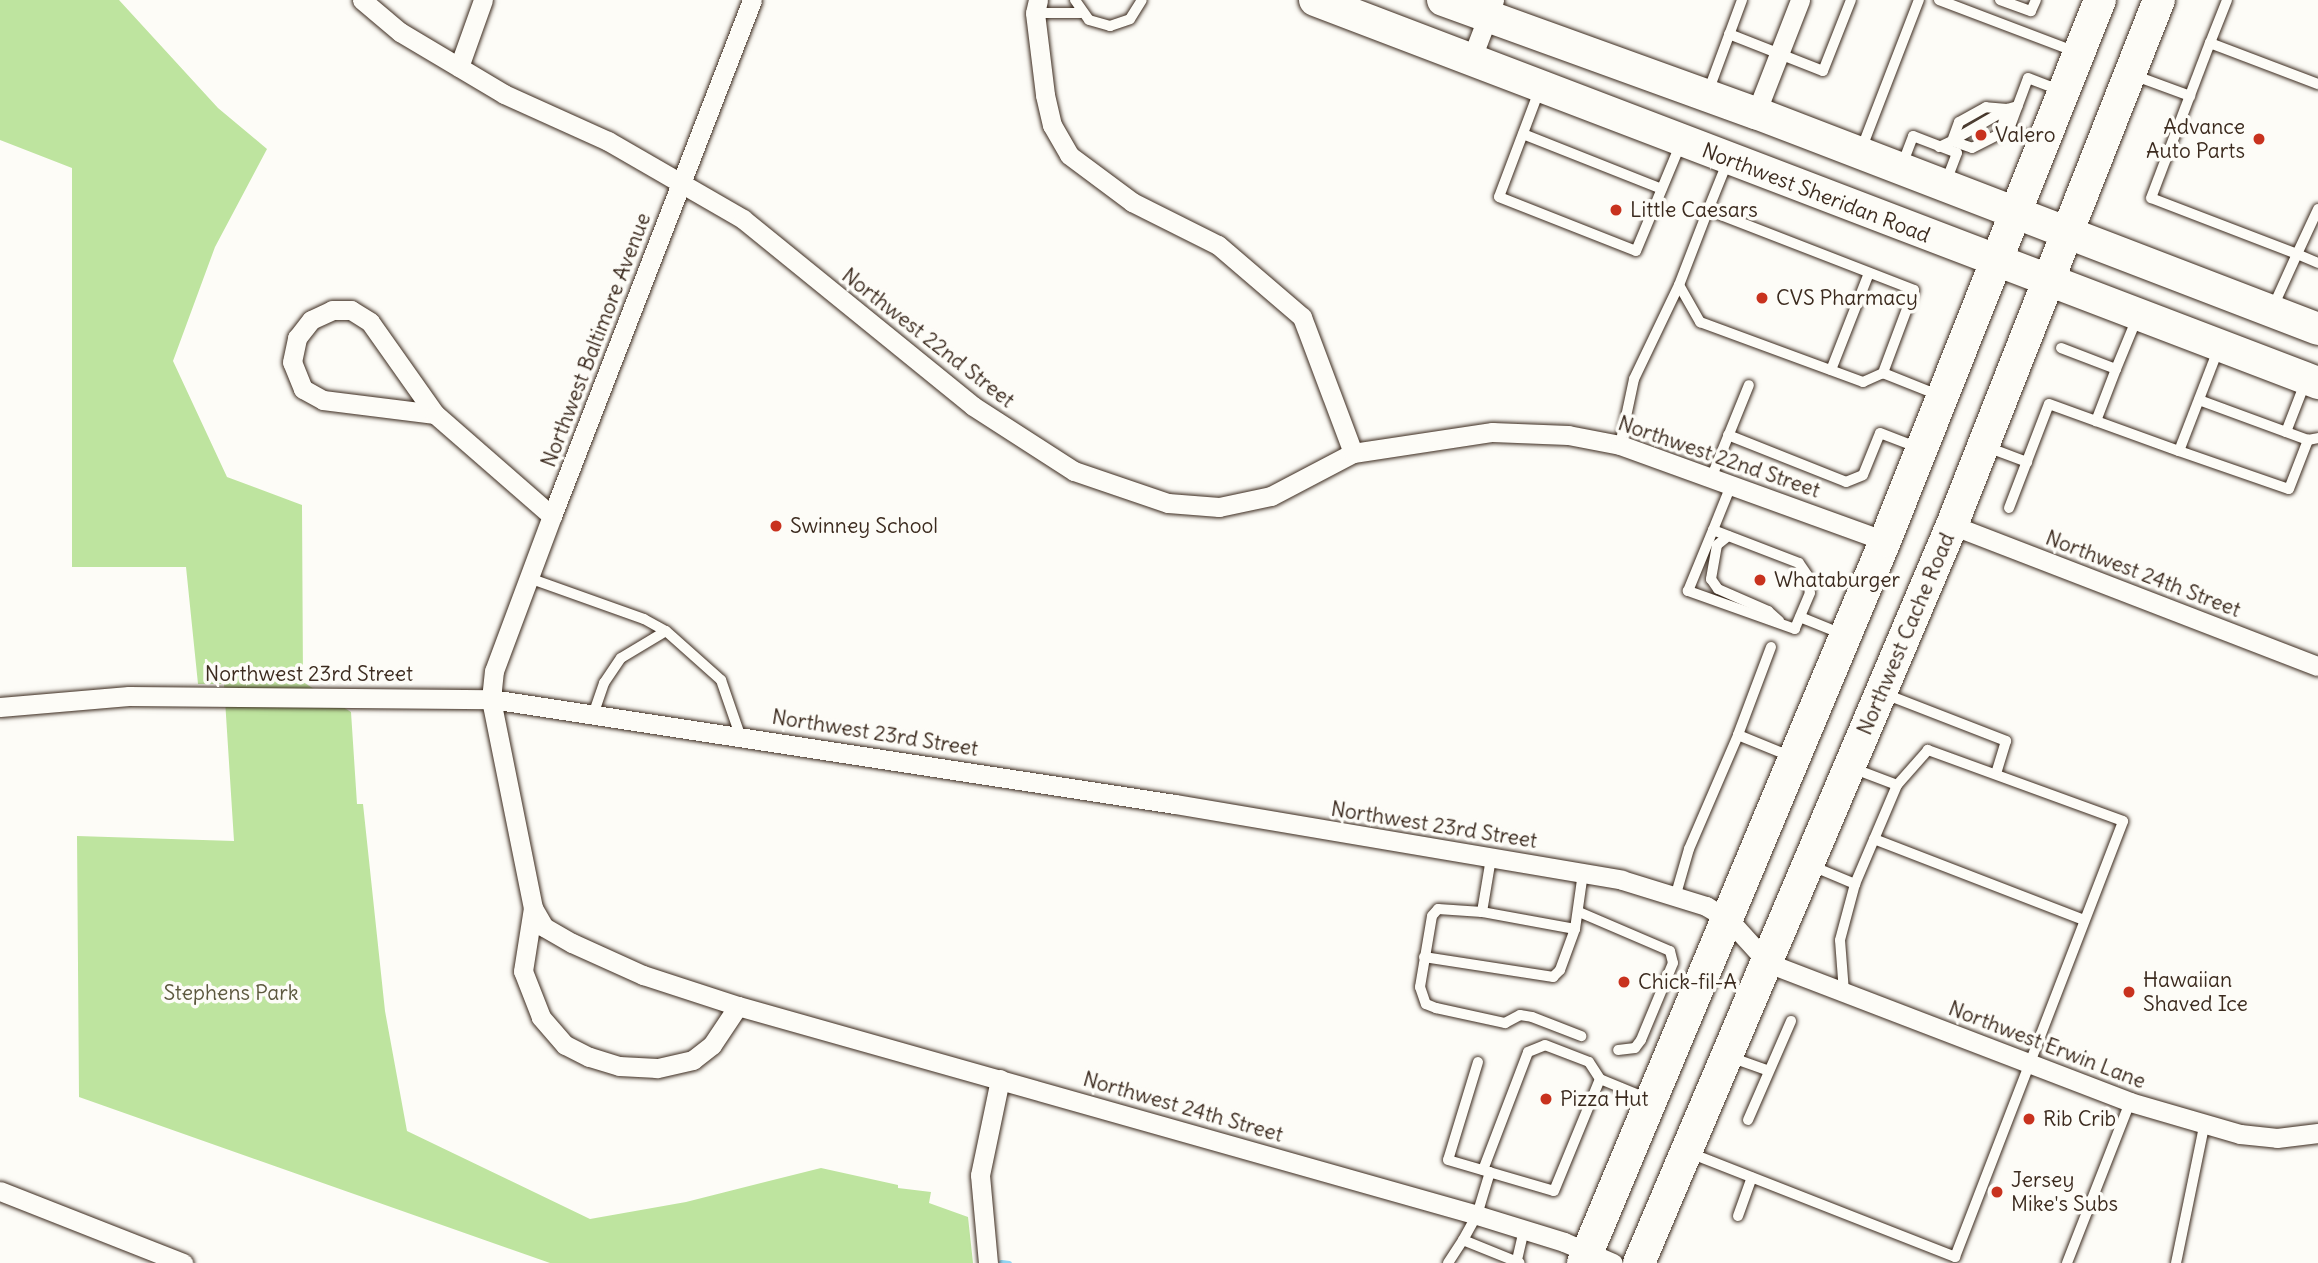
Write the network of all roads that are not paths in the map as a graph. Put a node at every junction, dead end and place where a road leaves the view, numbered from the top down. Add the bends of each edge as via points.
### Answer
1 (362, 0) edge
2 (483, 0) edge
3 (752, 0) edge
4 (1075, 0) edge
5 (1142, 0) edge
6 (1315, 0) edge
7 (1443, 0) edge
8 (1742, 0) edge
9 (1800, 0) edge
10 (1851, 0) edge
11 (1919, 0) edge
12 (1939, 0) edge
13 (2000, 0) edge
14 (2036, 0) edge
15 (2100, 0) edge
16 (2159, 0) edge
17 (2227, 0) edge
18 (1957, 3) edge
19 (1037, 7) edge
20 (1491, 9) edge
21 (1081, 13) junction
22 (1729, 34) junction
23 (2210, 43) junction
24 (1779, 53) junction
25 (2079, 53) junction
26 (1471, 61) junction
27 (459, 67) junction
28 (2130, 74) junction
29 (2318, 84) edge
30 (1541, 87) junction
31 (2064, 92) junction
32 (1707, 96) junction
33 (2190, 96) junction
34 (2012, 107) junction
35 (1756, 113) junction
36 (1523, 134) junction
37 (1682, 141) junction
38 (1952, 141) junction
39 (2044, 143) junction
40 (1939, 147) junction
41 (1860, 153) junction
42 (1729, 159) junction
43 (1900, 169) junction
44 (680, 183) junction
45 (1944, 185) junction
46 (1662, 189) junction
47 (2318, 209) edge
48 (1708, 210) junction
49 (2017, 213) junction
50 (2067, 233) junction
51 (2297, 254) junction
52 (1997, 262) junction
53 (2318, 263) edge
54 (1869, 273) junction
55 (2048, 282) junction
56 (1679, 285) junction
57 (2272, 311) junction
58 (2138, 316) junction
59 (2318, 329) edge
60 (2219, 346) junction
61 (2060, 348) dead end
62 (2116, 369) junction
63 (1831, 370) junction
64 (1883, 373) junction
65 (2312, 381) edge
66 (1749, 385) dead end
67 (1942, 396) junction
68 (2199, 400) junction
69 (435, 414) junction
70 (2096, 421) junction
71 (2286, 432) junction
72 (1728, 435) junction
73 (2313, 439) edge
74 (1620, 445) junction
75 (1983, 446) junction
76 (1922, 449) junction
77 (2179, 451) junction
78 (1353, 453) junction
79 (2027, 462) junction
80 (1712, 476) junction
81 (1731, 482) junction
82 (2009, 508) dead end
83 (552, 516) junction
84 (1952, 525) junction
85 (1713, 530) junction
86 (1728, 536) junction
87 (1885, 541) junction
88 (529, 578) junction
89 (1800, 617) junction
90 (1782, 625) junction
91 (666, 631) junction
92 (1847, 635) junction
93 (1772, 647) dead end
94 (2318, 666) edge
95 (1881, 692) junction
96 (491, 699) junction
97 (0, 707) edge
98 (593, 715) junction
99 (740, 735) junction
100 (1738, 735) junction
101 (1796, 758) junction
102 (1850, 767) junction
103 (1996, 774) junction
104 (1897, 785) junction
105 (1874, 839) junction
106 (1491, 858) junction
107 (1808, 865) junction
108 (1583, 873) junction
109 (1855, 884) junction
110 (1676, 894) junction
111 (533, 908) junction
112 (1482, 912) junction
113 (1579, 912) junction
114 (1730, 919) junction
115 (2084, 919) junction
116 (1575, 929) junction
117 (1424, 957) junction
118 (1768, 963) junction
119 (1844, 992) junction
120 (737, 1006) junction
121 (1791, 1021) dead end
122 (1581, 1036) dead end
123 (1618, 1049) dead end
124 (1728, 1056) junction
125 (1478, 1062) dead end
126 (2028, 1062) junction
127 (1769, 1072) junction
128 (1000, 1079) junction
129 (1600, 1079) junction
130 (1652, 1100) junction
131 (2130, 1102) junction
132 (1748, 1120) dead end
133 (2204, 1127) junction
134 (2318, 1133) edge
135 (1687, 1152) junction
136 (1486, 1171) junction
137 (1752, 1177) junction
138 (0, 1191) edge
139 (1477, 1215) junction
140 (1738, 1216) dead end
141 (1524, 1229) junction
142 (1463, 1240) junction
143 (1594, 1259) edge
144 (1954, 1260) edge
145 (1519, 1262) edge
146 (183, 1263) edge
147 (988, 1263) edge
148 (1448, 1263) edge
149 (1639, 1263) edge
150 (2067, 1263) edge
151 (2176, 1263) edge

1 - 27 street, Northwest 22nd Street via 400,32
2 - 27 street
3 - 44 street, Northwest Baltimore Avenue
4 - 21 lane
5 - 21 lane via 1121,24 1099,25
6 - 26 main road, Northwest Sheridan Road
7 - 20 main road
8 - 22 lane
9 - 24 street
10 - 24 lane via 1823,71
11 - 41 lane
12 - 18 lane
13 - 14 lane via 2031,11
15 - 25 main road
16 - 28 main road, Northwest Cache Road
17 - 23 lane
18 - 25 lane
19 - 21 lane
19 - 78 street via 1045,95 1052,125 1069,155 1132,202 1218,245 1302,317
20 - 26 street
20 - 32 main road
22 - 24 lane
22 - 32 lane
23 - 29 lane
23 - 33 lane
24 - 35 street
25 - 31 main road
26 - 30 main road, Northwest Sheridan Road
27 - 44 street, Northwest 22nd Street via 504,94 608,141
28 - 33 lane
28 - 50 main road, Northwest Cache Road
30 - 36 lane
30 - 37 main road, Northwest Sheridan Road
31 - 34 lane via 2028,78
31 - 39 main road
32 - 35 main road
33 - 51 lane via 2151,198
34 - 38 lane
34 - 38 lane via 2000,134 1972,148
34 - 39 lane via 2009,129
35 - 41 main road
36 - 46 lane
36 - 46 lane via 1499,197 1636,251
37 - 42 main road, Northwest Sheridan Road
37 - 46 lane
38 - 40 lane
39 - 49 main road
40 - 43 lane via 1913,136
40 - 45 lane via 1957,153
41 - 43 main road
42 - 48 lane
42 - 52 main road, Northwest Sheridan Road
43 - 45 main road
44 - 78 street, Northwest 22nd Street via 743,219 973,406 1073,471 1168,503 1219,507 1271,496
44 - 83 street, Northwest Baltimore Avenue
45 - 49 main road
47 - 51 lane
48 - 54 lane
48 - 56 lane
49 - 50 main road
49 - 52 main road
50 - 55 main road, Northwest Cache Road
50 - 57 main road
51 - 53 lane
51 - 57 lane
52 - 55 main road, Northwest Sheridan Road
52 - 67 main road
54 - 63 lane
54 - 64 lane via 1914,290
55 - 58 main road, Northwest Sheridan Road
55 - 75 main road, Northwest Cache Road
56 - 63 lane via 1700,322
56 - 74 lane via 1634,379
57 - 59 main road
58 - 60 main road, Northwest Sheridan Road
58 - 62 lane
60 - 65 main road, Northwest Sheridan Road
60 - 68 lane
61 - 62 lane
62 - 70 lane
63 - 64 lane via 1863,382
64 - 67 lane
65 - 71 lane
66 - 72 lane
67 - 76 main road
68 - 71 lane
68 - 77 lane
69 - 69 street via 370,321 351,310 332,310 311,320 297,338 292,362 303,389 323,400
69 - 83 street
70 - 77 lane
70 - 79 lane via 2049,404
71 - 73 lane
72 - 76 lane via 1846,482 1863,475 1880,432
72 - 80 lane
73 - 77 lane via 2289,489
74 - 78 street, Northwest 22nd Street via 1568,435 1492,432
74 - 80 street, Northwest 22nd Street
75 - 79 lane
75 - 84 main road, Northwest Cache Road
76 - 87 main road
79 - 82 lane
80 - 81 street, Northwest 22nd Street
81 - 85 lane
81 - 87 street, Northwest 22nd Street
83 - 88 street, Northwest Baltimore Avenue
84 - 94 street, Northwest 24th Street
84 - 95 main road, Northwest Cache Road
85 - 86 lane
85 - 90 lane via 1688,591
86 - 89 lane via 1799,563 1810,593
86 - 90 lane via 1717,545 1711,579 1718,589 1768,611
87 - 92 main road
88 - 91 lane via 645,618
88 - 96 street, Northwest Baltimore Avenue via 494,671
89 - 90 lane via 1795,629
89 - 92 lane
91 - 98 lane via 621,658 604,683
91 - 99 lane via 721,680
92 - 101 main road
93 - 100 lane
95 - 102 main road, Northwest Cache Road
95 - 103 lane via 2006,741
96 - 97 street, Northwest 23rd Street via 129,696
96 - 98 street, Northwest 23rd Street
96 - 111 street, Northwest 24th Street
98 - 99 street, Northwest 23rd Street
99 - 106 street, Northwest 23rd Street
100 - 101 lane
100 - 110 lane via 1689,849
101 - 114 main road
102 - 104 lane
102 - 107 main road, Northwest Cache Road
103 - 104 lane via 1928,750
103 - 115 lane via 2123,821
104 - 105 lane
105 - 109 lane
105 - 115 lane
106 - 108 street, Northwest 23rd Street
106 - 112 lane
107 - 109 lane
107 - 118 main road, Northwest Cache Road
108 - 110 street, Northwest 23rd Street
108 - 113 lane
109 - 119 lane via 1840,940
110 - 114 street, Northwest 23rd Street
111 - 120 street, Northwest 24th Street via 544,927 572,943 643,975
111 - 120 street, Northwest 24th Street via 523,971 541,1017 565,1045 589,1057 619,1066 657,1068 692,1060 712,1045
112 - 116 lane
112 - 117 lane via 1438,909 1432,916
113 - 116 lane
113 - 123 lane via 1670,951 1673,963 1641,1040 1635,1048
114 - 118 street
114 - 130 main road
115 - 126 lane
116 - 117 lane via 1560,970 1553,976
117 - 122 lane via 1420,987 1426,1004 1505,1023 1520,1016 1532,1017
118 - 119 street, Northwest Erwin Lane
118 - 124 main road, Northwest Cache Road
119 - 126 street, Northwest Erwin Lane
120 - 128 street, Northwest 24th Street
121 - 127 lane
124 - 127 lane
124 - 135 main road, Northwest Cache Road
125 - 136 lane via 1448,1160
126 - 131 street, Northwest Erwin Lane
126 - 144 lane
127 - 132 lane
128 - 139 street, Northwest 24th Street
128 - 147 street via 980,1175
129 - 130 lane
129 - 136 lane via 1554,1191
129 - 136 lane via 1589,1062 1545,1045 1528,1052
130 - 143 main road
131 - 133 street, Northwest Erwin Lane
131 - 150 lane
133 - 134 street, Northwest Erwin Lane via 2277,1138
133 - 151 lane
135 - 137 lane
135 - 149 main road, Northwest Cache Road
136 - 139 lane
137 - 140 lane
137 - 144 lane
138 - 146 street
139 - 141 street, Northwest 24th Street
139 - 142 lane
141 - 143 street, Northwest 24th Street
141 - 145 lane
142 - 145 lane
142 - 148 lane

